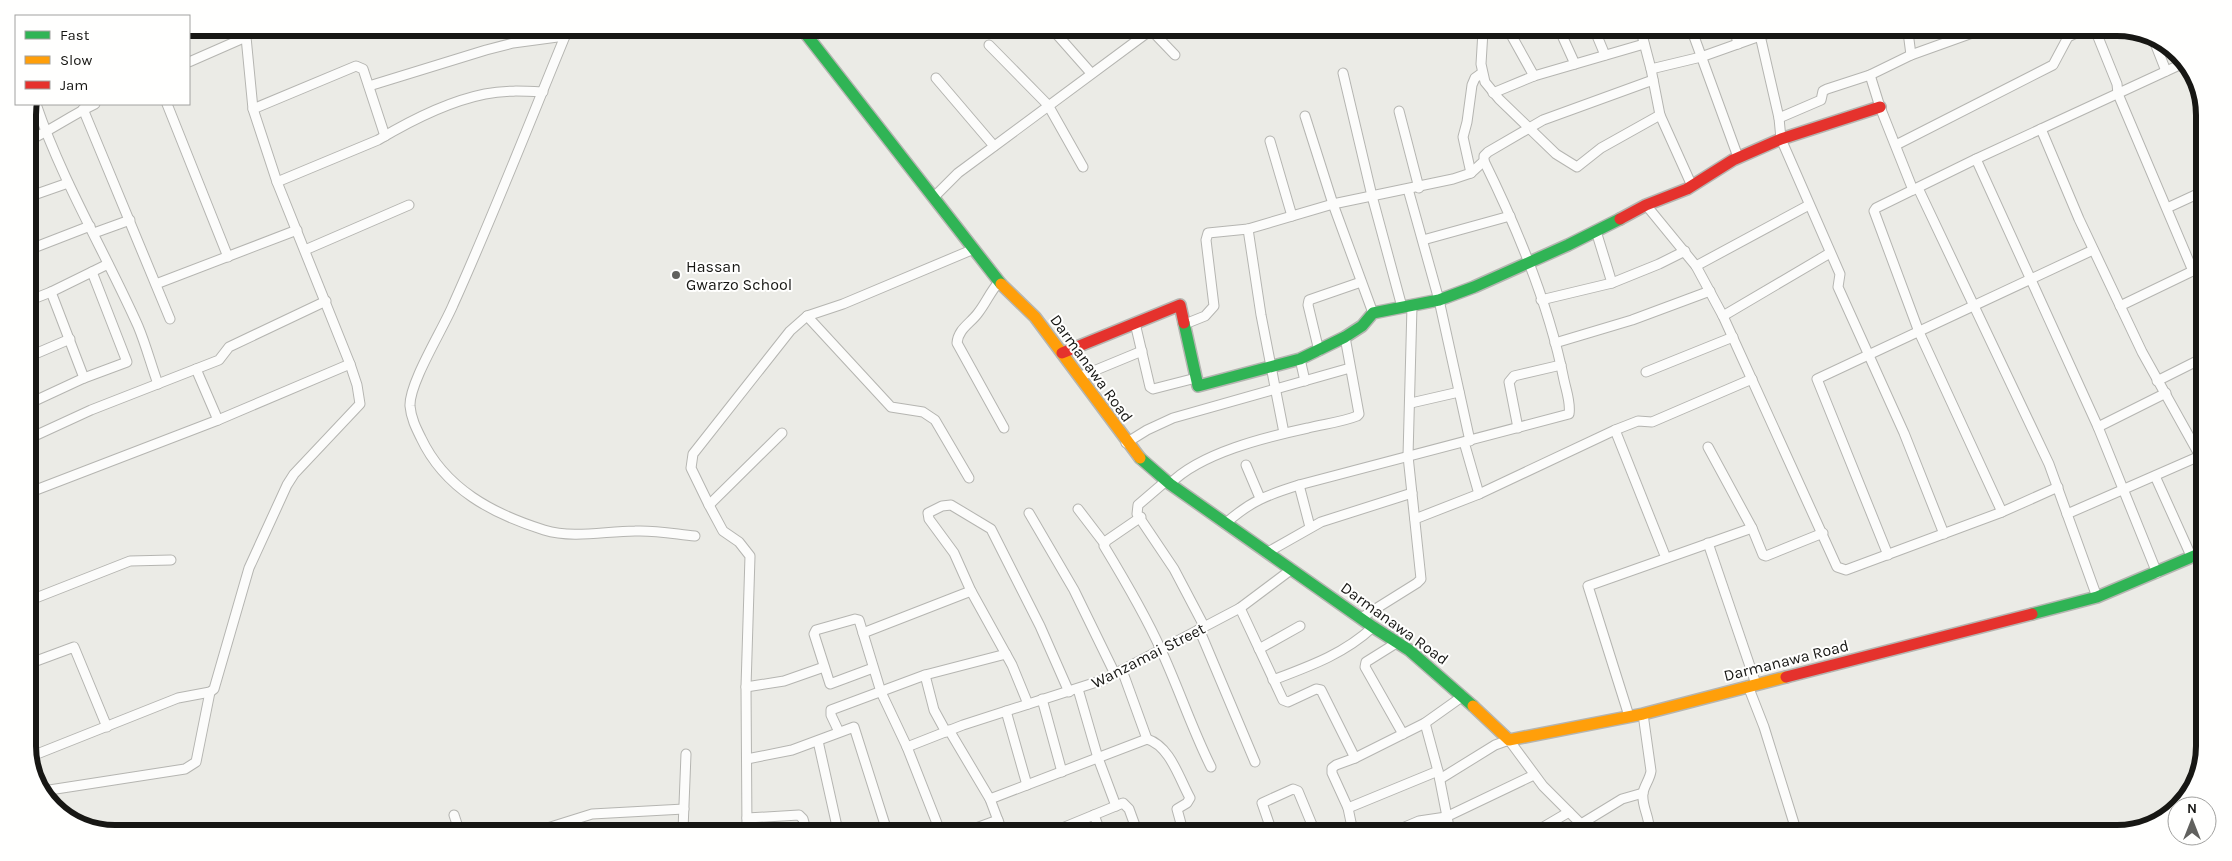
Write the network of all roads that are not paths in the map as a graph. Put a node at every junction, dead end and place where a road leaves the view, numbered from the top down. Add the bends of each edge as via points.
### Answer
1 (547, 36) edge
2 (564, 36) edge
3 (807, 36) edge
4 (1058, 36) edge
5 (1142, 36) edge
6 (1157, 36) edge
7 (1483, 36) edge
8 (1512, 36) edge
9 (1562, 36) edge
10 (1597, 36) edge
11 (1642, 36) edge
12 (1694, 36) edge
13 (1736, 36) edge
14 (1755, 36) edge
15 (1759, 36) edge
16 (1908, 36) edge
17 (1954, 36) edge
18 (2070, 36) edge
19 (2098, 36) edge
20 (246, 37) joint
21 (1644, 44) junction
22 (1738, 44) junction
23 (990, 45) dead end
24 (2157, 47) edge
25 (1175, 56) dead end
26 (1605, 56) junction
27 (1911, 56) junction
28 (1700, 57) junction
29 (190, 62) edge
30 (1575, 64) junction
31 (2178, 66) edge
32 (1651, 69) junction
33 (2166, 71) junction
34 (1090, 73) junction
35 (1343, 73) dead end
36 (1482, 73) junction
37 (1870, 74) junction
38 (1534, 76) junction
39 (936, 78) dead end
40 (1654, 80) junction
41 (370, 86) junction
42 (543, 92) junction
43 (1493, 93) junction
44 (2118, 94) junction
45 (93, 105) edge
46 (167, 105) edge
47 (1048, 105) junction
48 (37, 107) edge
49 (1880, 107) junction
50 (253, 109) junction
51 (83, 110) junction
52 (1399, 111) dead end
53 (1660, 115) junction
54 (1305, 116) dead end
55 (1779, 118) junction
56 (1529, 127) junction
57 (2041, 129) junction
58 (46, 133) junction
59 (385, 136) junction
60 (36, 137) edge
61 (1782, 139) junction
62 (1270, 142) dead end
63 (1896, 145) junction
64 (994, 146) junction
65 (1738, 157) junction
66 (1976, 159) junction
67 (1484, 161) junction
68 (1083, 167) dead end
69 (1471, 173) junction
70 (277, 182) junction
71 (68, 183) junction
72 (1692, 186) junction
73 (1419, 188) junction
74 (1408, 189) junction
75 (1916, 189) junction
76 (36, 194) edge
77 (2196, 195) edge
78 (1372, 196) junction
79 (934, 198) junction
80 (1333, 204) junction
81 (409, 205) dead end
82 (1646, 205) junction
83 (1809, 205) junction
84 (2167, 208) junction
85 (1292, 216) junction
86 (1510, 216) junction
87 (130, 220) junction
88 (92, 229) junction
89 (1248, 229) junction
90 (297, 230) junction
91 (1596, 231) junction
92 (1423, 240) junction
93 (36, 247) edge
94 (974, 249) junction
95 (305, 250) junction
96 (2093, 250) junction
97 (1685, 251) junction
98 (1830, 253) junction
99 (228, 257) junction
100 (1528, 263) junction
101 (108, 264) junction
102 (1696, 266) junction
103 (2196, 270) edge
104 (2193, 271) junction
105 (92, 272) junction
106 (2030, 280) junction
107 (1361, 282) junction
108 (1612, 283) junction
109 (156, 284) junction
110 (1002, 286) junction
111 (1710, 291) junction
112 (51, 292) junction
113 (36, 298) edge
114 (1439, 300) junction
115 (1542, 300) junction
116 (326, 301) junction
117 (1407, 306) junction
118 (2120, 306) junction
119 (1974, 307) junction
120 (1373, 313) junction
121 (807, 316) junction
122 (1724, 316) junction
123 (170, 319) dead end
124 (1135, 323) junction
125 (1185, 324) junction
126 (1919, 332) junction
127 (1733, 337) junction
128 (1345, 338) junction
129 (70, 340) junction
130 (1555, 343) junction
131 (1142, 351) junction
132 (1319, 351) junction
133 (1062, 353) junction
134 (36, 354) edge
135 (1869, 355) junction
136 (1300, 359) junction
137 (2196, 362) edge
138 (350, 364) junction
139 (1270, 365) junction
140 (1561, 365) junction
141 (1350, 368) junction
142 (196, 369) junction
143 (1646, 372) dead end
144 (1079, 377) junction
145 (84, 378) junction
146 (1196, 378) junction
147 (1752, 379) junction
148 (1305, 381) junction
149 (2157, 381) junction
150 (158, 384) junction
151 (1274, 389) junction
152 (1459, 392) junction
153 (2166, 393) junction
154 (36, 400) edge
155 (1411, 403) junction
156 (218, 420) junction
157 (2098, 427) junction
158 (1004, 428) dead end
159 (1518, 428) junction
160 (1615, 430) junction
161 (782, 433) dead end
162 (1284, 433) junction
163 (36, 435) edge
164 (1467, 442) junction
165 (1126, 443) junction
166 (2196, 446) edge
167 (1708, 448) dead end
168 (1408, 456) junction
169 (2196, 457) edge
170 (1246, 464) dead end
171 (2154, 476) junction
172 (969, 478) dead end
173 (1168, 483) junction
174 (1298, 485) junction
175 (2058, 487) junction
176 (36, 490) edge
177 (2123, 490) junction
178 (1412, 493) junction
179 (1479, 494) junction
180 (1260, 498) junction
181 (709, 505) junction
182 (1078, 509) dead end
183 (2002, 512) junction
184 (1029, 513) dead end
185 (2067, 514) junction
186 (1141, 517) junction
187 (1415, 519) junction
188 (1226, 523) junction
189 (1310, 527) junction
190 (1752, 528) junction
191 (1823, 533) junction
192 (1944, 534) junction
193 (695, 536) dead end
194 (1104, 543) junction
195 (1708, 544) junction
196 (1268, 552) junction
197 (1888, 555) junction
198 (2196, 555) edge
199 (1666, 558) junction
200 (170, 560) dead end
201 (1292, 569) junction
202 (2157, 573) junction
203 (971, 591) junction
204 (2097, 597) junction
205 (36, 598) edge
206 (1240, 608) junction
207 (1361, 618) junction
208 (1300, 626) dead end
209 (1373, 627) junction
210 (1202, 628) junction
211 (863, 634) junction
212 (1398, 642) junction
213 (1161, 649) junction
214 (1259, 649) junction
215 (1006, 654) junction
216 (36, 661) edge
217 (824, 667) junction
218 (874, 668) junction
219 (1118, 672) junction
220 (925, 676) junction
221 (1273, 680) junction
222 (1752, 685) junction
223 (746, 688) junction
224 (1073, 690) junction
225 (210, 692) junction
226 (880, 692) junction
227 (1463, 696) junction
228 (1042, 699) junction
229 (1028, 704) junction
230 (1006, 711) junction
231 (1643, 714) junction
232 (1629, 716) junction
233 (1425, 723) junction
234 (107, 727) junction
235 (947, 731) junction
236 (839, 732) junction
237 (1403, 734) junction
238 (1147, 739) junction
239 (1509, 740) junction
240 (818, 741) junction
241 (907, 747) junction
242 (686, 754) dead end
243 (1098, 758) junction
244 (1355, 758) junction
245 (38, 759) edge
246 (747, 759) junction
247 (1255, 762) dead end
248 (1211, 767) dead end
249 (1062, 772) junction
250 (1439, 775) junction
251 (1534, 775) junction
252 (1027, 785) junction
253 (50, 790) edge
254 (1643, 792) junction
255 (990, 799) junction
256 (1116, 806) junction
257 (1348, 808) junction
258 (684, 809) junction
259 (1569, 812) junction
260 (1094, 814) junction
261 (454, 815) dead end
262 (747, 818) junction
263 (1446, 818) junction
264 (998, 820) junction
265 (1581, 824) joint
266 (457, 825) edge
267 (557, 825) edge
268 (683, 825) edge
269 (747, 825) edge
270 (805, 825) edge
271 (837, 825) edge
272 (885, 825) edge
273 (938, 825) edge
274 (984, 825) edge
275 (1000, 825) edge
276 (1069, 825) edge
277 (1098, 825) edge
278 (1135, 825) edge
279 (1181, 825) edge
280 (1270, 825) edge
281 (1312, 825) edge
282 (1351, 825) edge
283 (1410, 825) edge
284 (1448, 825) edge
285 (1547, 825) edge
286 (1650, 825) edge
287 (1795, 825) edge

1 - 41 street via 486,50
2 - 42 street
3 - 79 street, Darmanawa Road
4 - 34 street
5 - 34 street
6 - 25 street
7 - 36 street
8 - 38 street
9 - 30 street
10 - 26 street
11 - 21 street
12 - 28 street
13 - 22 street
14 - 22 street
15 - 55 street
16 - 27 street
17 - 27 street
18 - 63 street via 2053,65
19 - 44 street
20 - 29 street
20 - 50 street
21 - 26 street
21 - 32 street
22 - 28 street
23 - 47 street
24 - 33 street
26 - 30 street
27 - 37 street
28 - 32 street
28 - 65 street
30 - 38 street
31 - 33 street
32 - 40 street
33 - 44 street
34 - 47 street
35 - 78 street
36 - 43 street
36 - 69 street via 1472,84 1463,137
37 - 49 street
37 - 55 street via 1824,90 1821,100
38 - 43 street
39 - 64 street
40 - 53 street
40 - 56 street
41 - 50 street via 363,69 356,66
41 - 59 street
42 - 59 street via 515,91 476,96
42 - 193 street via 452,308 413,388 412,420 446,476 494,512 554,532 576,535 646,531
43 - 56 street
44 - 57 street
44 - 84 street
45 - 51 street
46 - 99 street
47 - 64 street
47 - 68 street
48 - 58 street
49 - 61 street
49 - 63 street
50 - 70 street
51 - 58 street
51 - 87 street
52 - 73 street
53 - 56 street via 1601,148 1579,167 1556,154
53 - 72 street
54 - 80 street
55 - 61 street
56 - 67 street via 1488,152
57 - 66 street
57 - 96 street
58 - 60 street
58 - 71 street
59 - 70 street
61 - 65 street
61 - 83 street
62 - 85 street
63 - 75 street
64 - 79 street via 958,173
65 - 72 street
66 - 75 street
66 - 106 street
67 - 69 street
67 - 86 street
69 - 73 street
70 - 90 street
71 - 76 street
71 - 88 street
72 - 82 street
73 - 74 street
74 - 78 street
74 - 92 street
75 - 119 street
75 - 126 street via 1874,211
77 - 84 street
78 - 80 street
78 - 117 street
79 - 94 street, Darmanawa Road
80 - 85 street
80 - 107 street
81 - 95 street
82 - 91 street
82 - 97 street
83 - 98 street
83 - 102 street
84 - 104 street
85 - 89 street
86 - 92 street
86 - 100 street
87 - 88 street
87 - 109 street
88 - 93 street
88 - 101 street
89 - 125 street via 1206,235 1214,306 1205,316
89 - 139 street
90 - 95 street
90 - 99 street
91 - 100 street
91 - 108 street
92 - 114 street
94 - 110 street, Darmanawa Road
94 - 121 street
95 - 116 street
96 - 106 street
96 - 118 street
97 - 102 street
97 - 108 street
98 - 122 street
98 - 135 street via 1840,274 1838,287
99 - 109 street
100 - 114 street
100 - 115 street
101 - 105 street
101 - 150 street via 138,326
102 - 111 street
103 - 104 street
104 - 118 street
105 - 112 street
105 - 145 street via 128,359 126,364
106 - 119 street
106 - 157 street
107 - 120 street
107 - 132 street via 1308,302
108 - 115 street
109 - 123 street
110 - 133 street, Darmanawa Road via 1035,317
110 - 158 street via 991,291 978,314 958,337 958,343
111 - 122 street
111 - 130 street via 1632,320
112 - 113 street
112 - 129 street
114 - 117 street
114 - 152 street
115 - 130 street
116 - 138 street
116 - 142 street via 229,347 219,360
117 - 120 street
117 - 155 street
118 - 149 street
119 - 126 street
119 - 175 street
120 - 128 street
121 - 172 street via 891,407 923,412 935,420
121 - 181 street via 790,331 693,454 691,468
122 - 127 street
124 - 125 street via 1180,305
124 - 131 street
124 - 133 street
125 - 146 street
126 - 135 street
126 - 183 street
127 - 143 street
127 - 147 street
128 - 132 street
128 - 141 street
129 - 134 street
129 - 145 street
130 - 140 street
131 - 144 street
131 - 146 street via 1153,389
132 - 136 street
133 - 144 street, Darmanawa Road
135 - 192 street
135 - 197 street via 1816,378
136 - 139 street
136 - 148 street
137 - 149 street
138 - 156 street
138 - 225 street via 360,404 287,485 254,555 217,685
139 - 146 street via 1199,386
139 - 151 street
140 - 159 street via 1569,414
140 - 159 street via 1510,379
141 - 148 street
141 - 162 street via 1357,416
142 - 150 street
142 - 156 street
144 - 165 street, Darmanawa Road
145 - 154 street
147 - 160 street via 1652,422 1638,421
147 - 191 street
148 - 151 street
149 - 153 street
150 - 163 street
151 - 162 street
151 - 165 street via 1173,418
152 - 155 street
152 - 164 street
153 - 157 street
153 - 166 street
155 - 168 street
156 - 176 street
157 - 177 street
159 - 164 street
160 - 179 street
160 - 199 street
161 - 181 street
162 - 173 street via 1203,460
164 - 168 street
164 - 179 street
165 - 173 street, Darmanawa Road
167 - 190 street
168 - 174 street
168 - 178 street
169 - 171 street
170 - 180 street
171 - 177 street
171 - 198 street
173 - 186 street via 1138,505 1137,514
173 - 188 street, Darmanawa Road
174 - 180 street
174 - 189 street
175 - 183 street
175 - 185 street
177 - 185 street
177 - 202 street
178 - 187 street
178 - 189 street
179 - 187 street
180 - 188 street
181 - 223 street via 723,531 739,542 750,556
182 - 194 street
183 - 192 street
184 - 219 street
185 - 204 street
186 - 194 street
186 - 210 street via 1174,569
187 - 207 street via 1420,581
188 - 196 street, Darmanawa Road
189 - 196 street
190 - 191 street via 1765,556
190 - 195 street
191 - 197 street via 1837,568 1842,570
192 - 197 street
194 - 213 street
195 - 199 street
195 - 222 street
196 - 201 street, Darmanawa Road
198 - 202 street, Darmanawa Road
199 - 232 street via 1588,586
200 - 205 street via 130,561
201 - 206 street, Wanzamai Street
201 - 207 street, Darmanawa Road
202 - 204 street, Darmanawa Road
203 - 211 street
203 - 215 street
203 - 224 street via 954,553 929,519 928,513 942,506 958,507 991,529
204 - 222 street, Darmanawa Road
206 - 210 street, Wanzamai Street
206 - 214 street
207 - 209 street, Darmanawa Road
208 - 214 street
209 - 212 street, Darmanawa Road
209 - 221 street via 1331,657
210 - 213 street, Wanzamai Street
210 - 247 street
211 - 217 street via 858,618 816,630 814,634
211 - 218 street
212 - 227 street, Darmanawa Road
212 - 237 street via 1366,662 1365,667
213 - 219 street, Wanzamai Street
213 - 248 street
214 - 221 street
215 - 220 street
215 - 229 street
216 - 234 street via 74,647
217 - 218 street via 828,683 832,684
217 - 223 street via 784,681
218 - 226 street
219 - 224 street, Wanzamai Street
219 - 238 street
220 - 226 street
220 - 235 street via 934,710
221 - 244 street via 1286,702 1316,689 1321,690
222 - 231 street, Darmanawa Road
222 - 287 street
223 - 246 street
224 - 228 street, Wanzamai Street
224 - 243 street
225 - 234 street via 178,698
225 - 253 street via 196,762 192,765 185,769
226 - 236 street via 831,710
226 - 241 street
227 - 233 street
227 - 239 street, Darmanawa Road
228 - 229 street, Wanzamai Street
228 - 249 street
229 - 230 street, Wanzamai Street
230 - 235 street, Wanzamai Street
230 - 252 street
231 - 232 street, Darmanawa Road
231 - 254 street via 1650,778
232 - 239 street, Darmanawa Road
233 - 237 street
233 - 250 street
234 - 245 street
235 - 241 street, Wanzamai Street
235 - 255 street
236 - 240 street
236 - 272 street via 851,727 856,729
237 - 244 street
238 - 243 street
238 - 279 street via 1164,750 1190,798 1177,809
239 - 250 street
239 - 251 street
240 - 246 street
240 - 271 street
241 - 273 street
242 - 258 street
243 - 249 street
243 - 256 street
244 - 257 street via 1332,768
246 - 262 street
249 - 252 street
250 - 257 street
250 - 263 street
251 - 259 street
251 - 263 street
252 - 255 street
254 - 265 street via 1622,799
254 - 286 street
255 - 264 street
256 - 260 street
256 - 278 street via 1127,805
257 - 282 street
258 - 267 street via 592,814
258 - 268 street
259 - 265 street
259 - 285 street
260 - 276 street
260 - 277 street
261 - 266 street
262 - 269 street
262 - 270 street via 799,815
263 - 283 street
263 - 284 street
264 - 274 street
264 - 275 street
280 - 281 street via 1262,803 1293,789 1298,791

